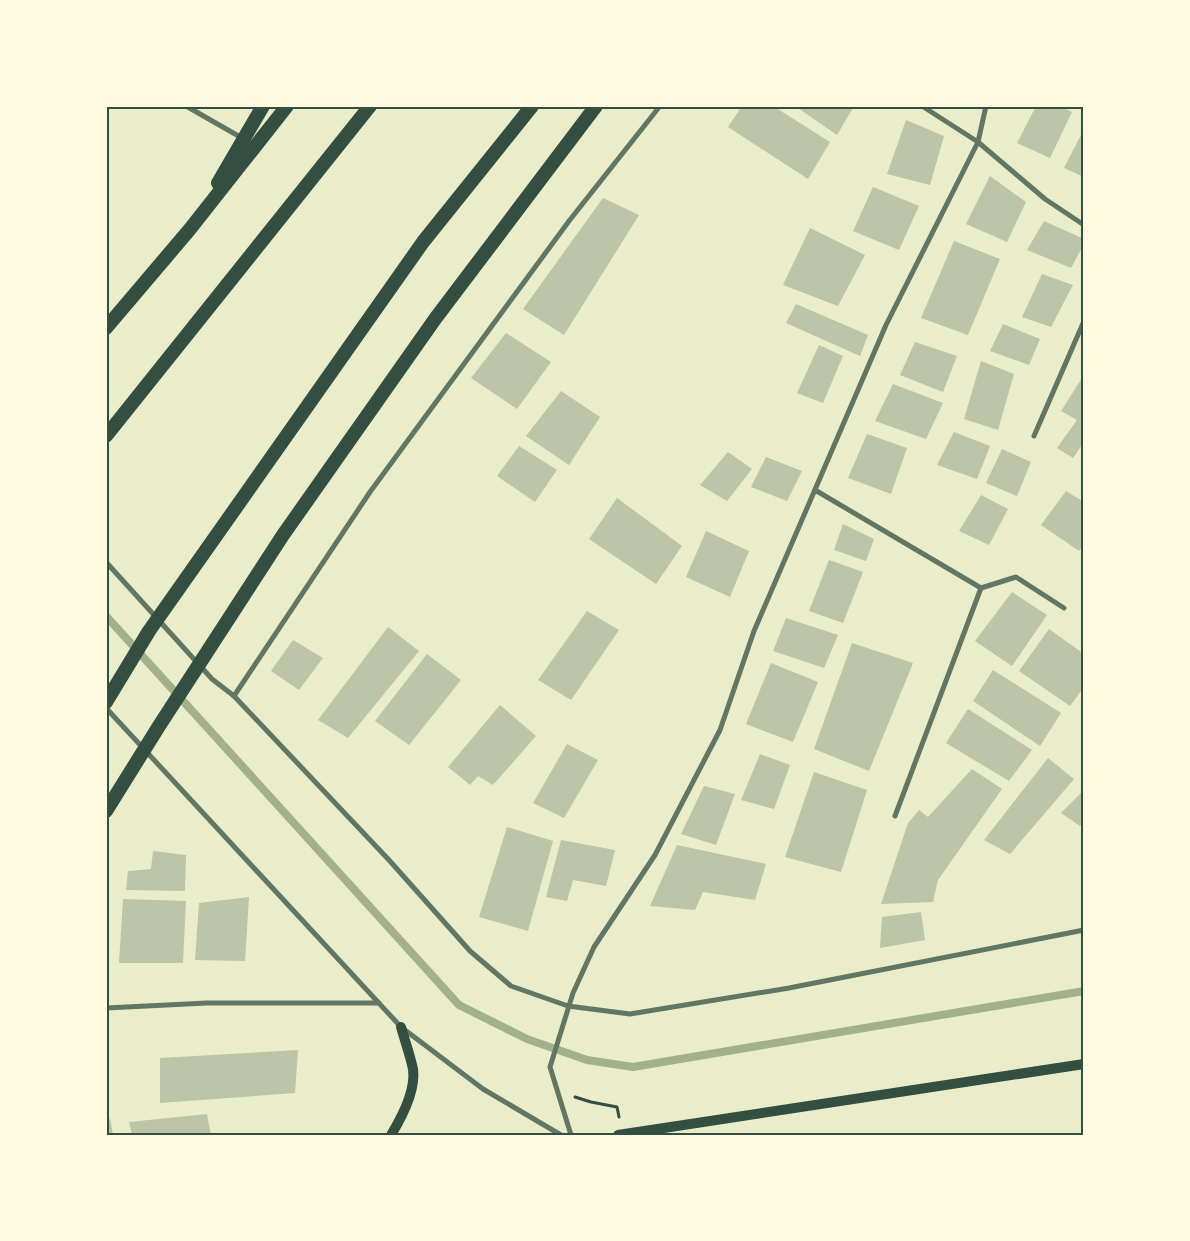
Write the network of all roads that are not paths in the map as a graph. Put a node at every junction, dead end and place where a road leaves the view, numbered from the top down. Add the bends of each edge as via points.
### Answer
1 (186, 106) edge
2 (263, 106) edge
3 (287, 106) edge
4 (370, 106) edge
5 (532, 106) edge
6 (596, 106) edge
7 (660, 106) edge
8 (922, 106) edge
9 (986, 106) edge
10 (243, 139) junction
11 (978, 142) junction
12 (1084, 225) edge
13 (190, 229) junction
14 (1084, 321) edge
15 (106, 328) edge
16 (106, 436) edge
17 (1034, 436) dead end
18 (815, 490) junction
19 (106, 562) edge
20 (980, 588) junction
21 (1064, 608) dead end
22 (234, 696) junction
23 (106, 702) edge
24 (106, 708) edge
25 (106, 811) edge
26 (895, 816) dead end
27 (1084, 930) edge
28 (379, 1003) junction
29 (568, 1006) junction
30 (106, 1008) edge
31 (401, 1028) junction
32 (1084, 1064) edge
33 (391, 1135) edge
34 (561, 1135) edge
35 (571, 1135) edge
36 (618, 1135) edge

1 - 10 street
2 - 10 highway
3 - 13 highway
4 - 16 highway
5 - 23 highway via 423,242 149,631
6 - 25 highway via 436,319 283,535
7 - 22 street via 569,221 370,492
8 - 11 street
9 - 11 street
10 - 13 highway
11 - 12 street via 1045,199
11 - 18 street via 886,325
13 - 15 highway
14 - 17 street
18 - 20 street
18 - 29 street via 754,631 720,730 655,855 594,947
19 - 22 street via 212,679
20 - 21 street via 1016,576
20 - 26 street
22 - 29 street via 470,951 511,986
24 - 28 street
27 - 29 street via 789,988 630,1014
28 - 30 street via 207,1003
28 - 31 street
29 - 35 street via 550,1067
31 - 33 main road via 413,1071 410,1096
31 - 34 street via 483,1089
32 - 36 main road

